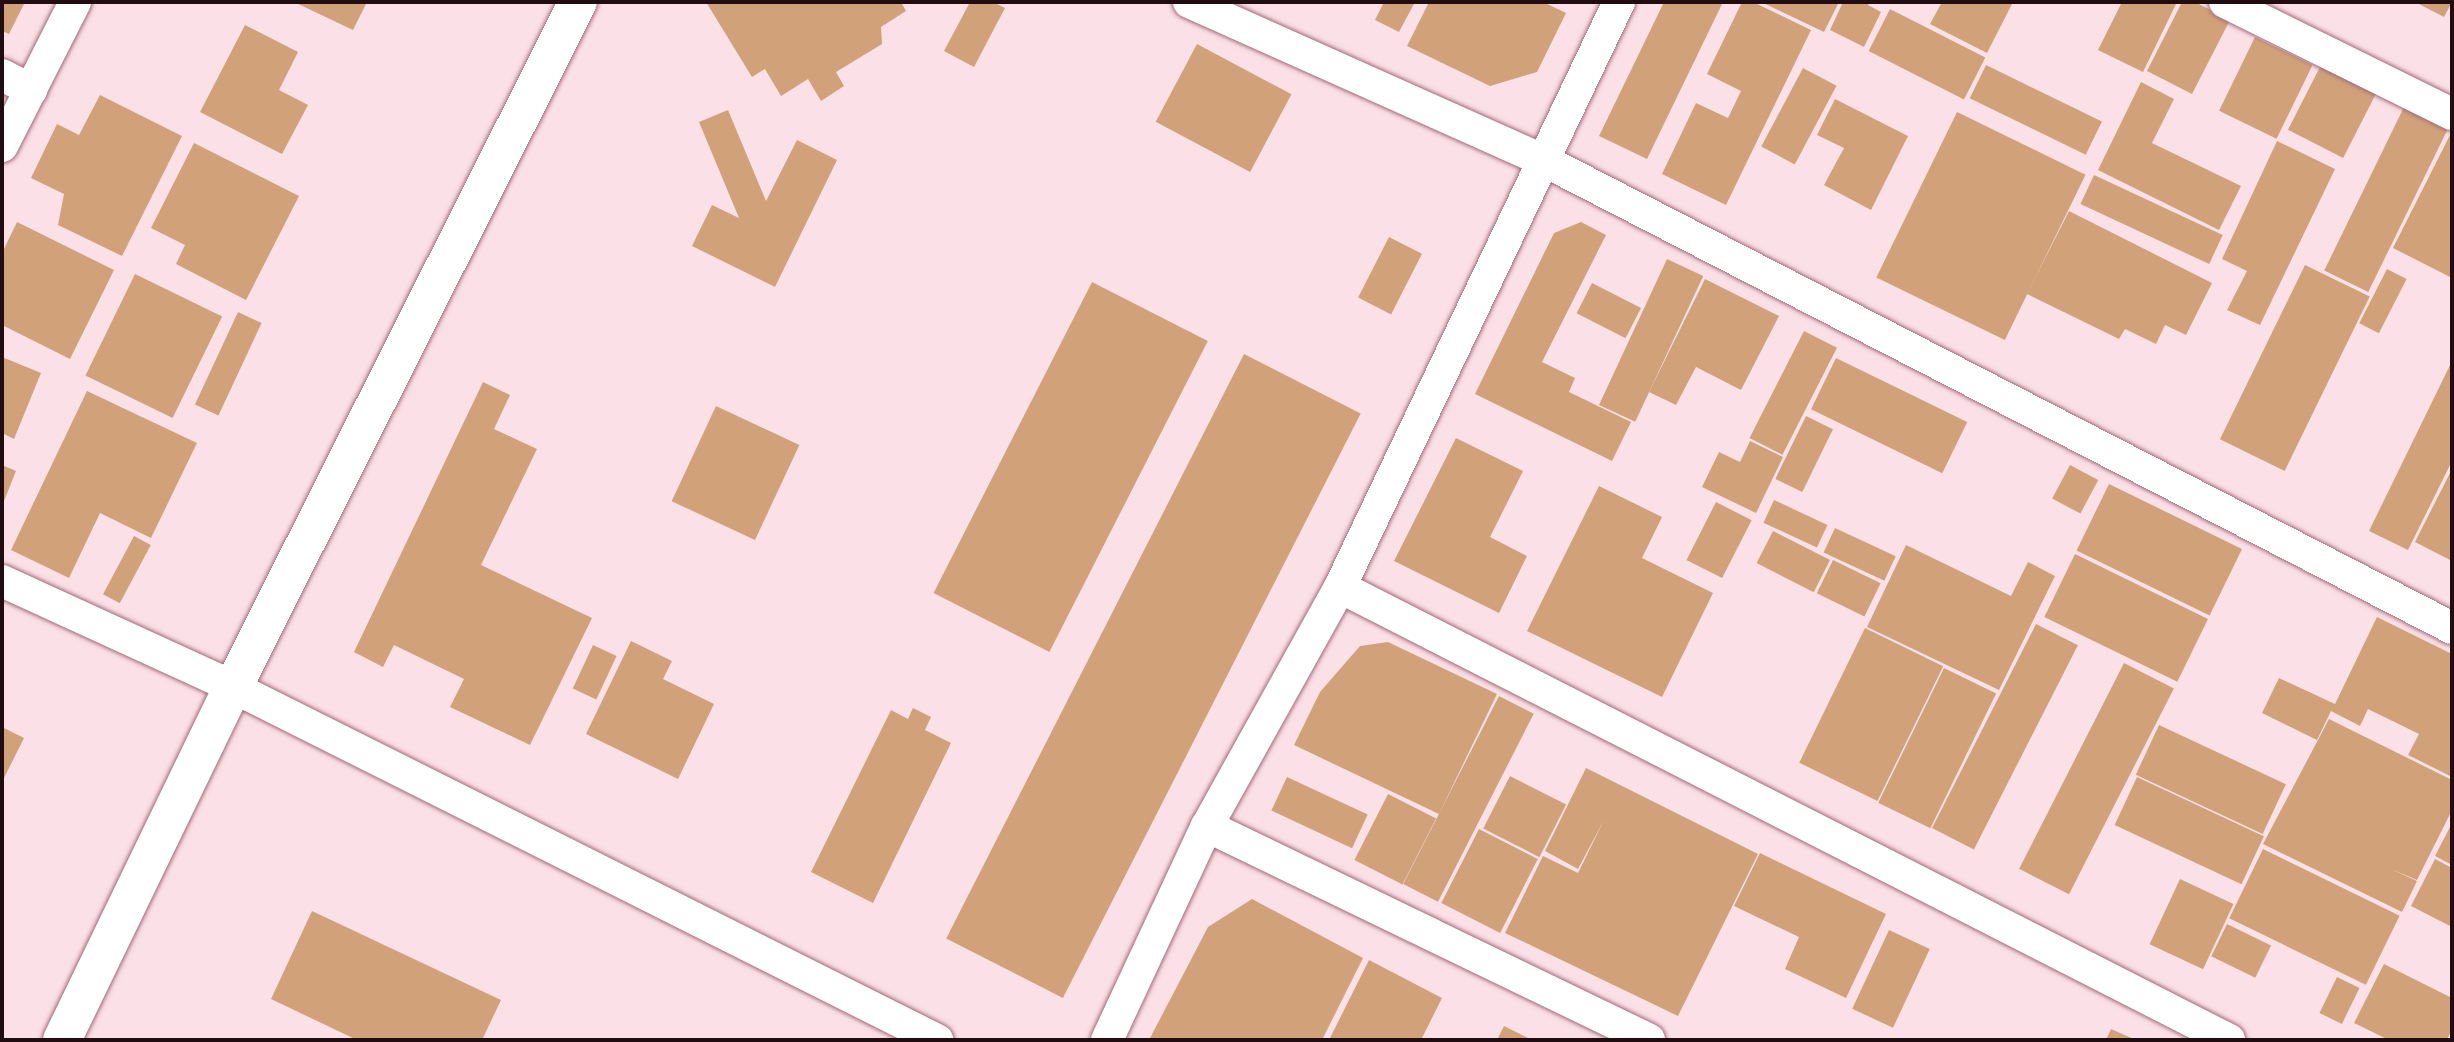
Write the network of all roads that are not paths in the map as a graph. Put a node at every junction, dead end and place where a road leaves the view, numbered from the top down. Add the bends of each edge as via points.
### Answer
1 (75, 2) edge
2 (578, 2) edge
3 (1189, 2) edge
4 (1619, 2) edge
5 (2225, 2) edge
6 (2, 75) edge
7 (31, 90) junction
8 (2452, 114) edge
9 (2, 146) edge
10 (1543, 160) junction
11 (2, 581) edge
12 (1340, 587) junction
13 (2452, 628) edge
14 (233, 687) junction
15 (1207, 826) junction
16 (62, 1040) edge
17 (937, 1040) edge
18 (1107, 1040) edge
19 (1649, 1040) edge
20 (2229, 1040) edge

1 - 7 street
2 - 14 main road
3 - 10 street
4 - 10 street
5 - 8 street
6 - 7 street
7 - 9 street
10 - 12 street
10 - 13 street
11 - 14 street
12 - 15 street
12 - 20 street
14 - 16 main road
14 - 17 street
15 - 18 street
15 - 19 street

